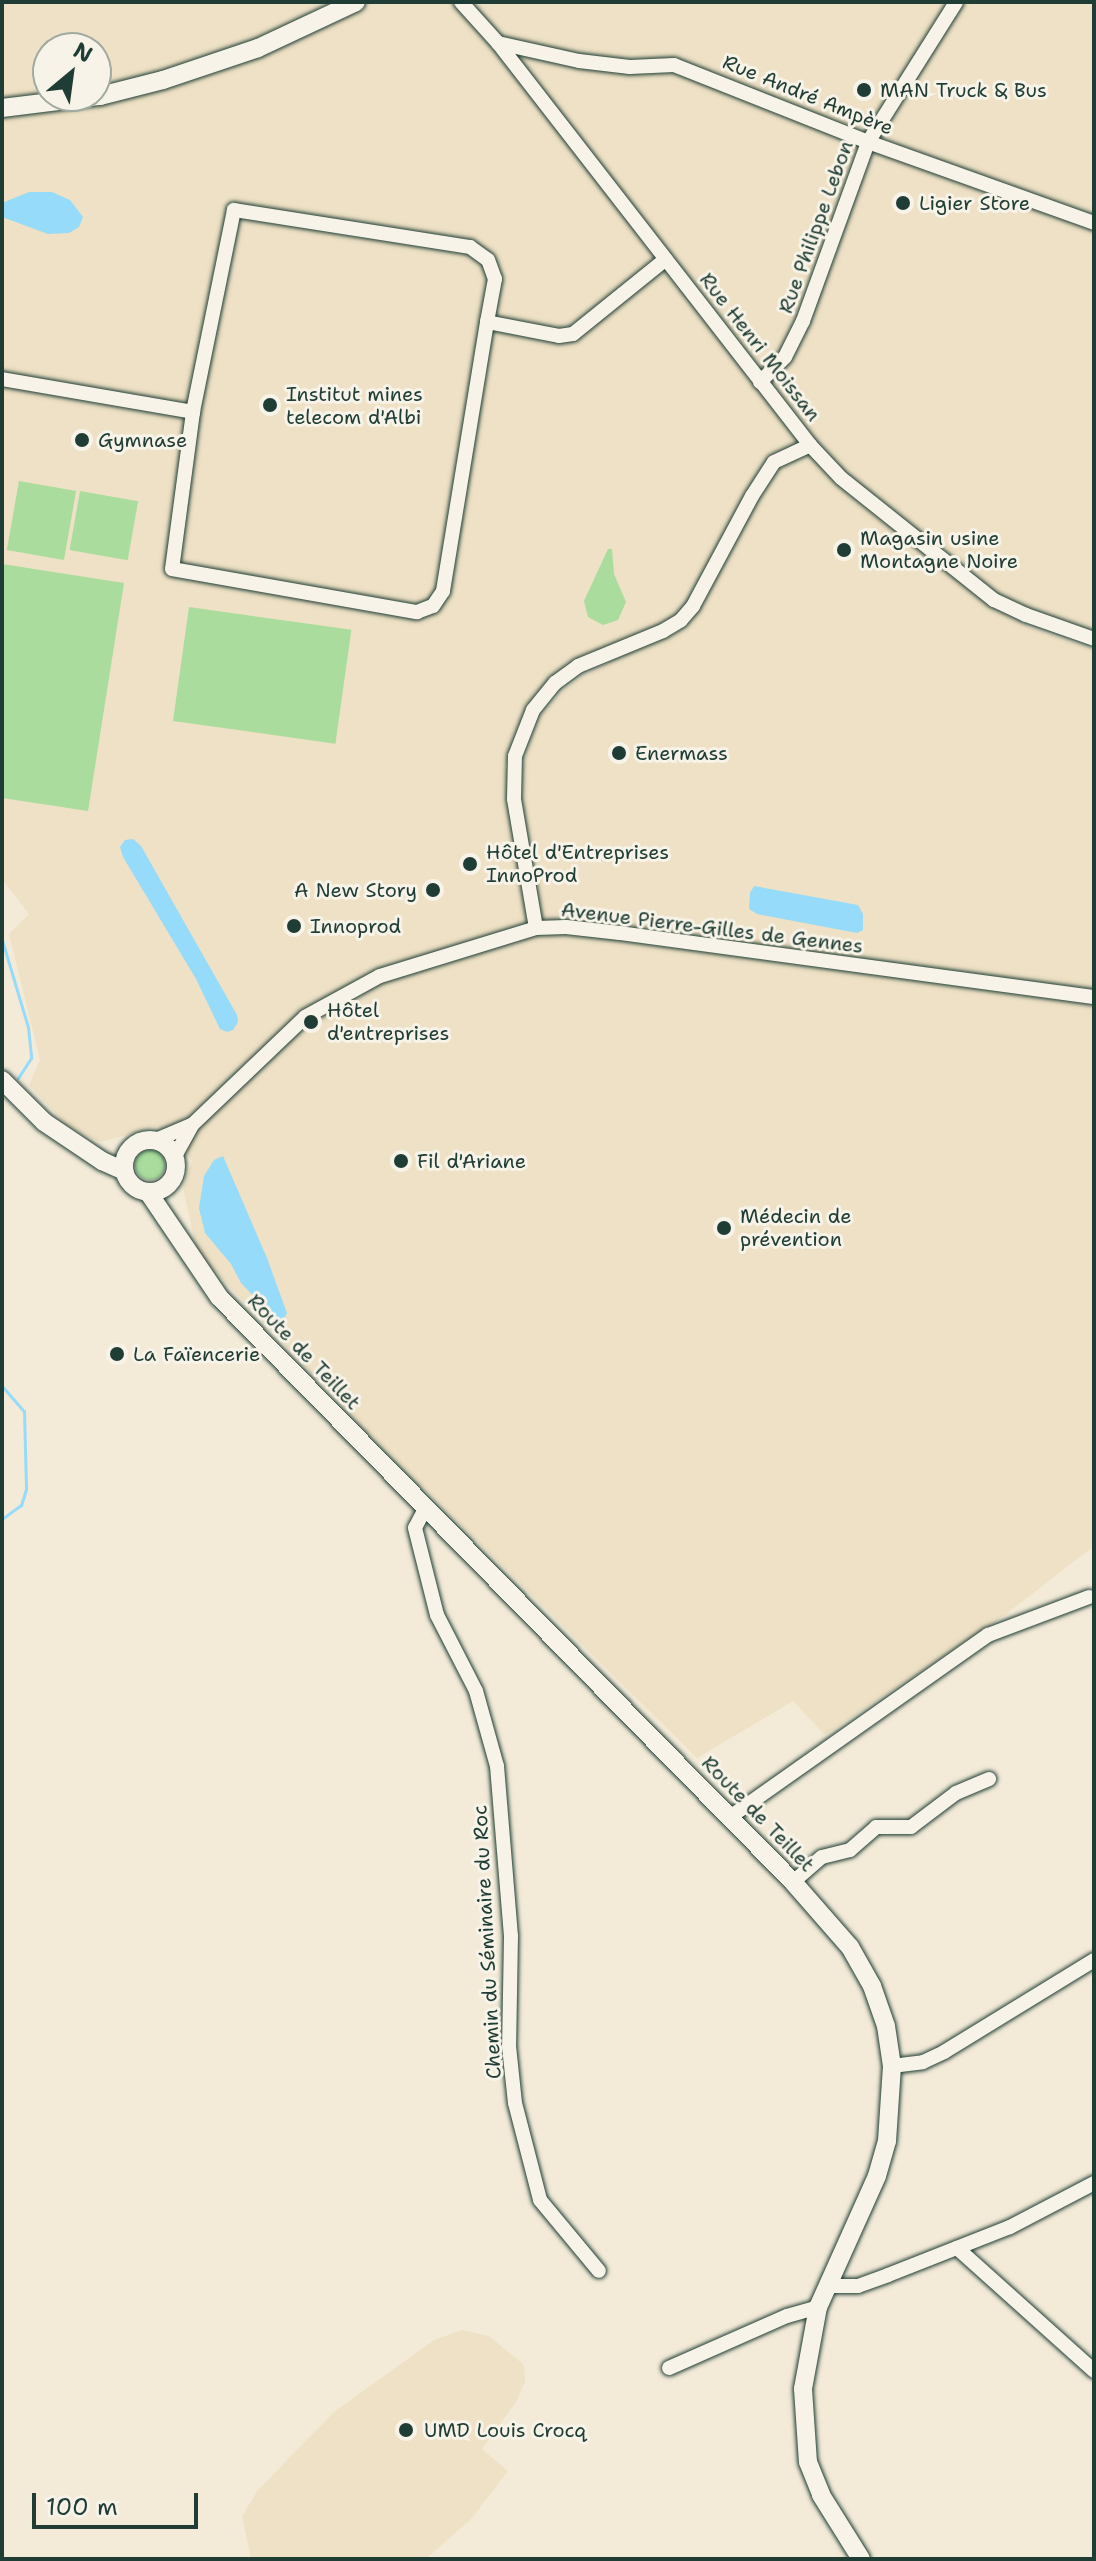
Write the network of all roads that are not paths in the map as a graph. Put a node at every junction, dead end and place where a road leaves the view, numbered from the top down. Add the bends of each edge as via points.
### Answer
1 (356, 2) edge
2 (461, 2) edge
3 (956, 2) edge
4 (498, 43) junction
5 (2, 108) edge
6 (868, 142) junction
7 (1094, 223) edge
8 (666, 259) junction
9 (487, 322) junction
10 (2, 379) edge
11 (760, 382) junction
12 (193, 412) junction
13 (810, 445) junction
14 (1094, 639) edge
15 (536, 928) junction
16 (1094, 997) edge
17 (2, 1080) edge
18 (192, 1125) junction
19 (156, 1140) junction
20 (73, 1142) junction
21 (132, 1147) junction
22 (175, 1156) junction
23 (124, 1171) junction
24 (170, 1184) junction
25 (148, 1192) junction
26 (182, 1245) junction
27 (425, 1509) junction
28 (1089, 1597) dead end
29 (989, 1779) dead end
30 (730, 1817) junction
31 (793, 1882) junction
32 (1094, 1960) edge
33 (892, 2066) junction
34 (1094, 2183) edge
35 (957, 2248) junction
36 (599, 2271) dead end
37 (827, 2286) junction
38 (818, 2307) junction
39 (669, 2368) dead end
40 (1094, 2371) edge
41 (861, 2559) edge

1 - 5 main road via 258,48 163,80 100,96
2 - 4 street, Rue Henri Moissan
3 - 6 street, Rue Philippe Lebon
4 - 6 street, Rue André Ampère via 579,61 674,65
4 - 8 street, Rue Henri Moissan
6 - 7 street, Rue André Ampère
6 - 11 street, Rue Philippe Lebon via 803,321 785,357
8 - 9 street via 573,334
8 - 11 street, Rue Henri Moissan
9 - 12 street via 495,279 488,260 470,247 234,210
9 - 12 street via 443,591 433,606 417,612 172,569
10 - 12 street
11 - 13 street, Rue Henri Moissan
13 - 14 street, Rue Henri Moissan via 841,478 978,589 1026,615
13 - 15 street via 774,462 681,620 578,666 533,710 515,756 514,799
15 - 16 street, Avenue Pierre-Gilles de Gennes via 620,933
15 - 18 street, Avenue Pierre-Gilles de Gennes via 392,972 339,995 282,1036
17 - 20 main road via 44,1122
18 - 19 street, Avenue Pierre-Gilles de Gennes
18 - 22 street, Avenue Pierre-Gilles de Gennes
19 - 21 main road
19 - 22 main road
20 - 21 main road via 106,1149
20 - 23 main road
21 - 23 main road
22 - 24 main road
23 - 25 main road via 135,1188
24 - 25 main road
24 - 26 main road, Route de Teillet via 170,1206
25 - 26 main road, Route de Teillet
26 - 27 main road, Route de Teillet via 219,1297
27 - 30 main road, Route de Teillet
27 - 36 street, Chemin du Séminaire du Roc via 415,1528 437,1615 476,1691 497,1766 511,1936 509,2046 515,2103 540,2200
28 - 30 street via 988,1635
29 - 31 street via 956,1793 911,1827 876,1827 850,1850 822,1857
30 - 31 main road, Route de Teillet
31 - 33 main road, Route de Teillet via 850,1947 872,1986
32 - 33 street via 944,2052 923,2062
33 - 37 main road, Route de Teillet via 884,2152
34 - 35 street
35 - 37 street via 858,2286
35 - 40 street
37 - 38 main road, Route de Teillet
38 - 39 street
38 - 41 main road, Route de Teillet via 803,2389 808,2462 821,2495

